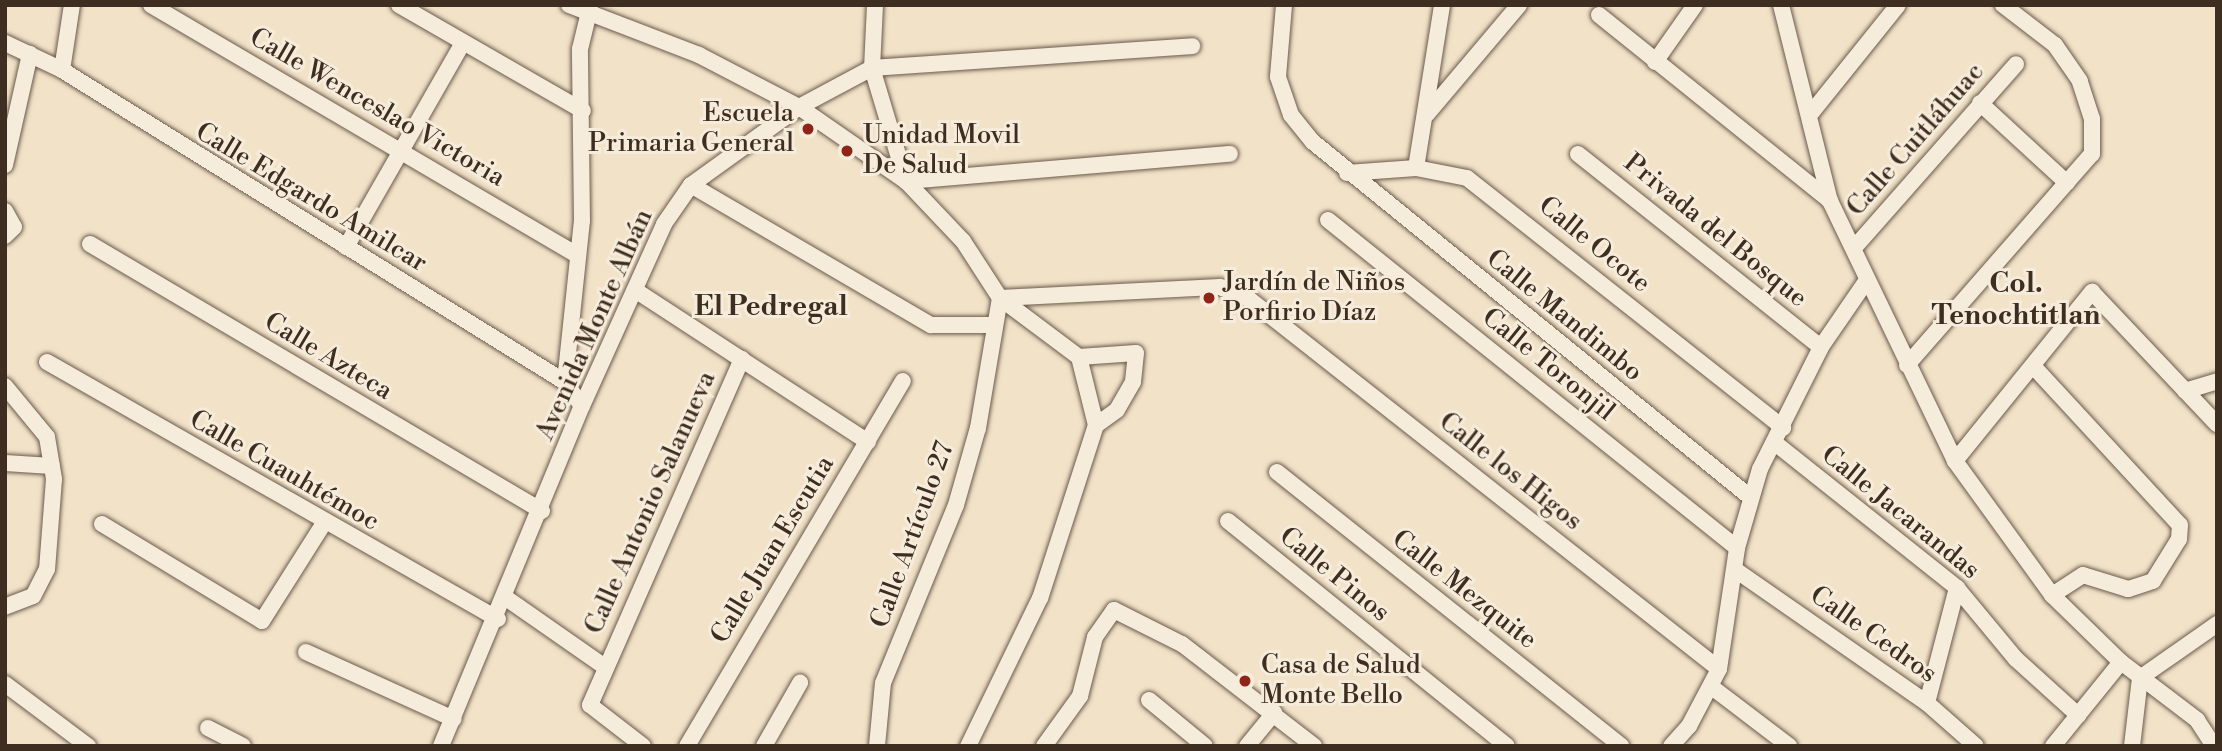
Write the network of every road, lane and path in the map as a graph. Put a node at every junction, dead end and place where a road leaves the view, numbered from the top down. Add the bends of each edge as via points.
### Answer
1 (72, 5) edge
2 (151, 5) edge
3 (399, 5) edge
4 (569, 5) edge
5 (1284, 5) edge
6 (1442, 5) edge
7 (1519, 5) edge
8 (1695, 5) edge
9 (1781, 5) edge
10 (1898, 5) edge
11 (2003, 5) edge
12 (870, 8) edge
13 (589, 10) edge
14 (1599, 15) dead end
15 (5, 43) edge
16 (463, 43) junction
17 (1192, 46) dead end
18 (30, 54) junction
19 (1655, 62) junction
20 (2016, 64) dead end
21 (872, 68) junction
22 (62, 70) junction
23 (1980, 103) junction
24 (799, 107) junction
25 (583, 111) junction
26 (1812, 112) junction
27 (1427, 114) junction
28 (402, 150) junction
29 (1230, 154) dead end
30 (1578, 154) dead end
31 (5, 165) edge
32 (1416, 168) junction
33 (1347, 173) junction
34 (906, 181) junction
35 (2067, 183) junction
36 (691, 185) junction
37 (1830, 201) junction
38 (5, 211) edge
39 (1328, 220) dead end
40 (5, 236) edge
41 (90, 244) dead end
42 (346, 247) junction
43 (1854, 248) junction
44 (577, 255) junction
45 (1867, 279) junction
46 (635, 290) junction
47 (1000, 298) junction
48 (995, 326) junction
49 (1821, 347) junction
50 (1079, 357) junction
51 (743, 359) junction
52 (47, 362) dead end
53 (1907, 365) junction
54 (2034, 367) junction
55 (902, 381) dead end
56 (2217, 381) edge
57 (565, 382) junction
58 (5, 386) edge
59 (2185, 391) junction
60 (582, 406) junction
61 (2217, 424) edge
62 (1096, 425) junction
63 (1779, 436) junction
64 (868, 442) junction
65 (1955, 461) junction
66 (5, 463) edge
67 (52, 466) junction
68 (1276, 472) dead end
69 (1750, 497) junction
70 (542, 512) junction
71 (1228, 521) dead end
72 (324, 523) junction
73 (102, 524) dead end
74 (1737, 548) junction
75 (1737, 571) junction
76 (1957, 588) junction
77 (2052, 595) junction
78 (506, 598) junction
79 (5, 607) edge
80 (498, 619) junction
81 (2217, 624) edge
82 (306, 652) dead end
83 (2121, 662) junction
84 (605, 667) junction
85 (1719, 669) junction
86 (2140, 678) junction
87 (800, 683) dead end
88 (5, 684) edge
89 (1713, 688) junction
90 (1149, 700) dead end
91 (1927, 703) junction
92 (1274, 713) junction
93 (2078, 715) junction
94 (454, 719) junction
95 (208, 728) dead end
96 (88, 746) edge
97 (243, 746) edge
98 (441, 746) edge
99 (643, 746) edge
100 (687, 746) edge
101 (764, 746) edge
102 (877, 746) edge
103 (968, 746) edge
104 (1044, 746) edge
105 (1205, 746) edge
106 (1247, 746) edge
107 (1314, 746) edge
108 (1507, 746) edge
109 (1621, 746) edge
110 (1671, 746) edge
111 (1789, 746) edge
112 (1976, 746) edge
113 (2053, 746) edge
114 (2132, 746) edge
115 (2214, 746) edge

1 - 22 street
2 - 28 street, Calle Wenceslao Victoria
3 - 16 street
4 - 13 street
5 - 33 street, Calle Mandimbo via 1278,77 1291,115
6 - 27 street
7 - 27 street
8 - 19 street
9 - 26 street
10 - 26 street
11 - 35 street via 2055,45 2080,81 2092,119 2092,154
12 - 21 street
13 - 24 street via 699,55
13 - 25 street via 580,49
14 - 19 street
15 - 18 street, Calle Edgardo Amilcar
16 - 25 street
16 - 28 street
17 - 21 street
18 - 22 street, Calle Edgardo Amilcar
18 - 31 street
19 - 37 street
20 - 23 street, Calle Cuitláhuac
21 - 24 street, Avenida Monte Albán
21 - 34 street
22 - 42 street, Calle Edgardo Amilcar
23 - 35 street
23 - 43 street, Calle Cuitláhuac
24 - 34 street
24 - 36 street, Avenida Monte Albán
25 - 44 street
26 - 37 street
27 - 32 street
28 - 42 street
28 - 44 street, Calle Wenceslao Victoria
29 - 34 street
30 - 49 street, Privada del Bosque
32 - 33 street, Calle Ocote
32 - 63 street, Calle Ocote via 1467,178 1485,189
33 - 69 street, Calle Mandimbo
34 - 47 street via 963,241
35 - 53 street
36 - 46 street, Avenida Monte Albán via 664,224
36 - 48 street via 931,325
37 - 43 street
38 - 40 street via 14,227
39 - 74 street, Calle Toronjil
41 - 70 street, Calle Azteca
42 - 57 street, Calle Edgardo Amilcar
43 - 45 street
44 - 57 street
45 - 49 street
45 - 53 street
46 - 51 street
46 - 60 street, Avenida Monte Albán
47 - 48 street, Calle Artículo 27
47 - 50 street
47 - 85 street, Calle los Higos via 1220,287 1270,314
48 - 102 street, Calle Artículo 27 via 978,428 956,505 883,683
49 - 63 street
50 - 62 street
50 - 62 street via 1136,353 1133,382 1118,410
51 - 64 street
51 - 84 street, Calle Antonio Salanueva
52 - 72 street, Calle Cuauhtémoc
53 - 65 street
54 - 59 street via 2092,292
54 - 65 street
54 - 77 street via 2180,525 2179,540 2153,581 2128,589 2083,575
55 - 64 street, Calle Juan Escutia
56 - 59 street
57 - 60 street, Calle Edgardo Amilcar
58 - 67 street via 47,437
59 - 61 street
60 - 70 street, Avenida Monte Albán
62 - 103 street via 1040,598
63 - 69 street
63 - 76 street, Calle Jacarandas
64 - 100 street, Calle Juan Escutia
65 - 77 street
66 - 67 street
67 - 79 street via 47,569 33,596
68 - 109 street, Calle Mezquite
69 - 74 street
70 - 78 street, Avenida Monte Albán
71 - 108 street, Calle Pinos
72 - 73 street via 262,621
72 - 80 street, Calle Cuauhtémoc
74 - 75 street
75 - 85 street
75 - 91 street, Calle Cedros
76 - 91 street
76 - 93 street, Calle Jacarandas via 2016,659
77 - 83 street
78 - 80 street, Avenida Monte Albán
78 - 84 street
80 - 94 street, Avenida Monte Albán
81 - 86 street
82 - 94 street
83 - 86 street
83 - 93 street
84 - 99 street, Calle Antonio Salanueva via 590,705
85 - 89 street
86 - 114 street
86 - 115 street via 2197,720
87 - 101 street
88 - 96 street
89 - 110 street
89 - 111 street
90 - 105 street
91 - 112 street, Calle Cedros
92 - 104 street via 1182,644 1114,610 1095,637 1080,696
92 - 106 street
92 - 107 street
93 - 113 street
94 - 98 street, Avenida Monte Albán
95 - 97 street

